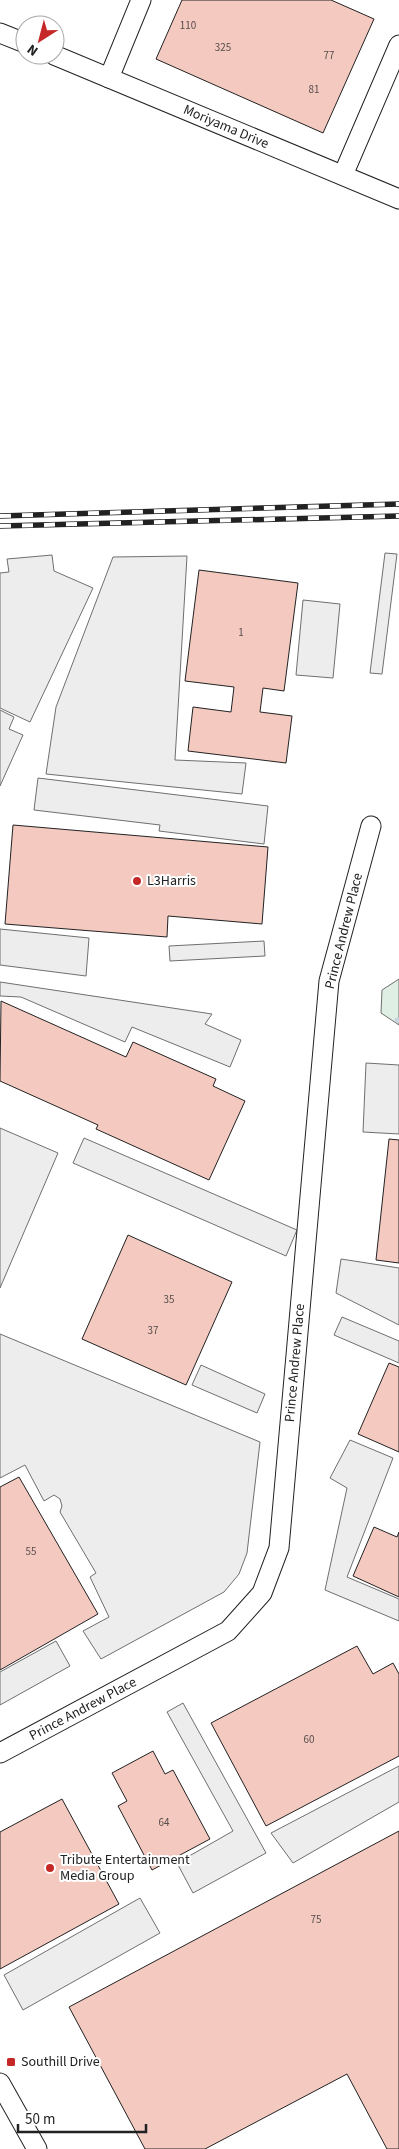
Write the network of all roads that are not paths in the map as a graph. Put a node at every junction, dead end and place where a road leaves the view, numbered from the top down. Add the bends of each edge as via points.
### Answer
1 (141, 0) edge
2 (0, 33) edge
3 (15, 39) edge
4 (399, 45) edge
5 (65, 60) edge
6 (109, 78) junction
7 (343, 175) junction
8 (399, 199) edge
9 (371, 826) dead end
10 (0, 1753) edge
11 (0, 2083) edge
12 (37, 2149) edge

1 - 6 street
2 - 3 street
4 - 7 street
5 - 6 street, Moriyama Drive
6 - 7 street, Moriyama Drive
7 - 8 street, Moriyama Drive
9 - 10 street, Prince Andrew Place via 329,981 279,1548 262,1593 228,1631
11 - 12 street

